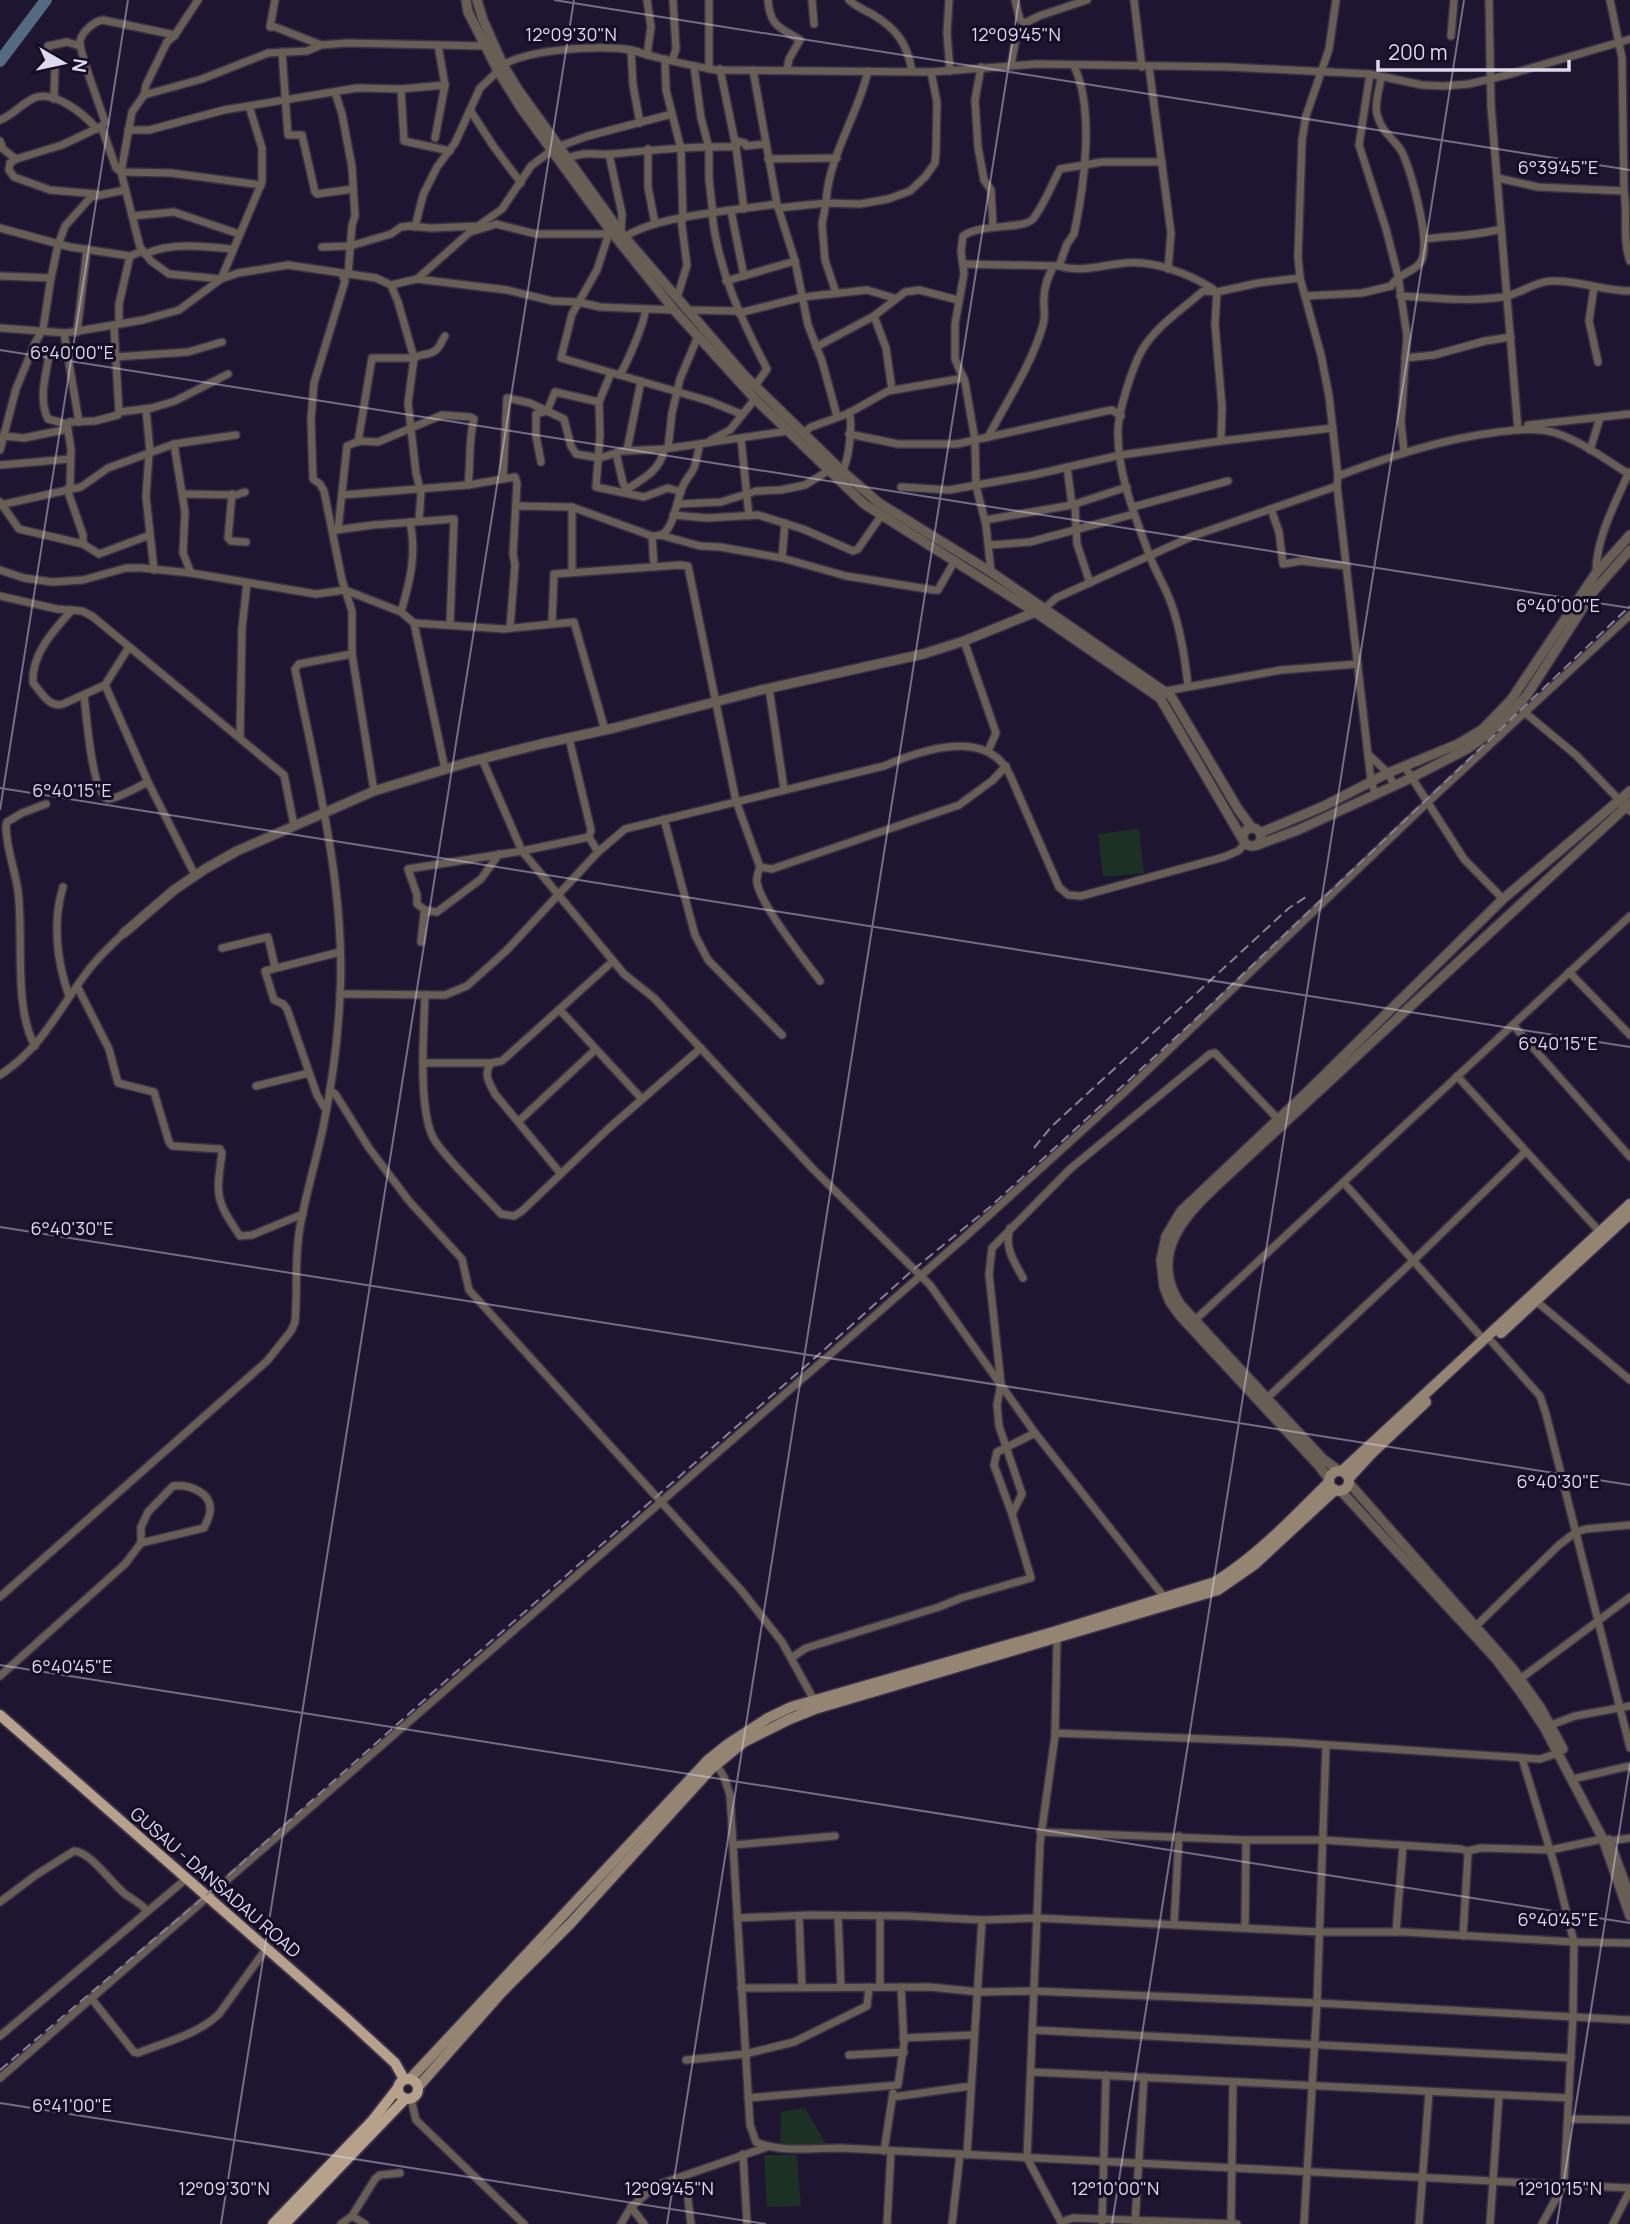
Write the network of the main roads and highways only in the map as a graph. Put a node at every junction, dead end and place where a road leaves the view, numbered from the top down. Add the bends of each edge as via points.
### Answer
1 (1630, 1204) edge
2 (1630, 1214) edge
3 (1488, 1341) junction
4 (1339, 1481) junction
5 (0, 1715) edge
6 (604, 1879) junction
7 (411, 2082) junction
8 (397, 2090) junction
9 (408, 2099) junction
10 (273, 2224) edge
11 (285, 2224) edge

1 - 3 main road
2 - 3 main road
3 - 4 main road
4 - 6 main road via 1248,1570 1218,1590 801,1714 744,1742 716,1763
4 - 6 main road via 1238,1567 1202,1587 814,1700 768,1718 708,1760
5 - 7 main road, GUSAU - DANSADAU ROAD
6 - 7 main road via 502,1992
7 - 8 main road via 398,2084
7 - 9 main road via 417,2093
8 - 9 main road
8 - 10 main road
9 - 11 main road

